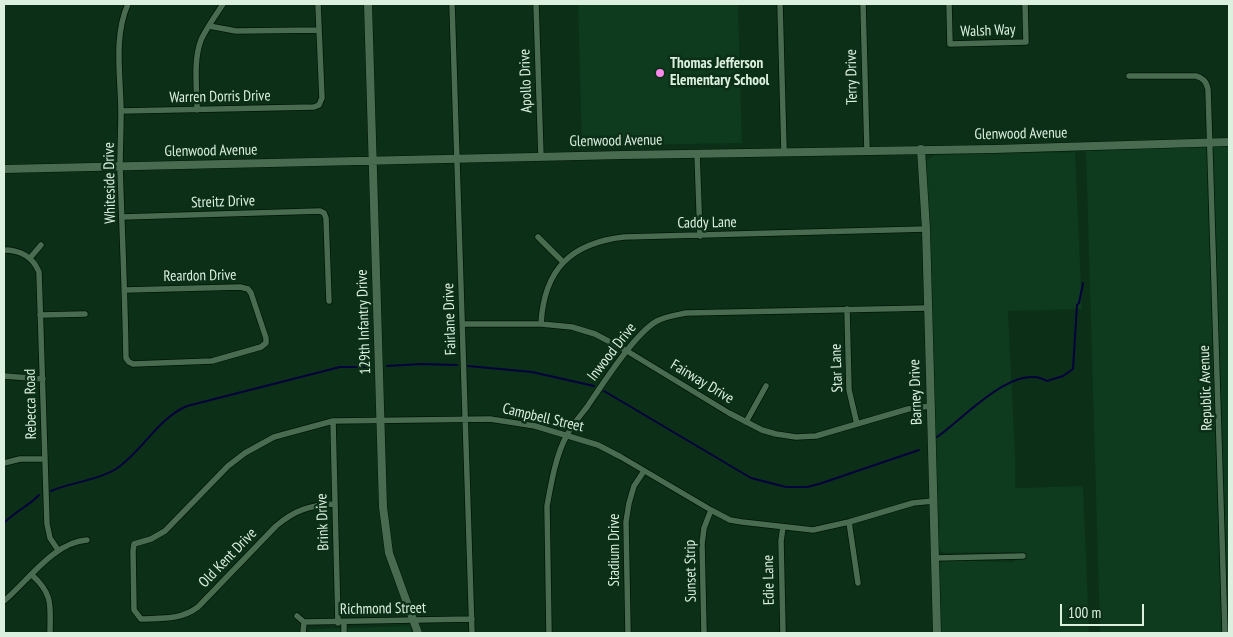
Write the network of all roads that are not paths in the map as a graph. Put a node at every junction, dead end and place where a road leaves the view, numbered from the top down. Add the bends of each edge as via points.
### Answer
1 (128, 4) edge
2 (223, 4) edge
3 (318, 4) edge
4 (368, 4) edge
5 (452, 4) edge
6 (536, 4) edge
7 (780, 4) edge
8 (863, 4) edge
9 (949, 4) edge
10 (1025, 4) edge
11 (209, 26) junction
12 (319, 30) junction
13 (1129, 76) dead end
14 (197, 110) junction
15 (121, 111) junction
16 (1211, 142) junction
17 (1229, 142) edge
18 (921, 149) junction
19 (867, 150) junction
20 (784, 151) junction
21 (697, 153) junction
22 (541, 157) junction
23 (457, 158) junction
24 (373, 161) junction
25 (120, 166) junction
26 (4, 169) edge
27 (122, 217) junction
28 (926, 229) junction
29 (700, 236) junction
30 (538, 237) dead end
31 (41, 245) dead end
32 (4, 250) edge
33 (30, 258) junction
34 (564, 262) junction
35 (125, 290) junction
36 (329, 301) dead end
37 (927, 308) junction
38 (848, 310) junction
39 (85, 314) dead end
40 (40, 315) junction
41 (462, 324) junction
42 (541, 324) junction
43 (627, 351) junction
44 (129, 362) joint
45 (4, 376) edge
46 (43, 379) junction
47 (766, 386) dead end
48 (930, 406) junction
49 (465, 420) junction
50 (333, 421) junction
51 (380, 421) junction
52 (746, 422) junction
53 (857, 424) junction
54 (566, 436) junction
55 (44, 459) junction
56 (4, 463) edge
57 (644, 470) junction
58 (933, 501) junction
59 (335, 504) junction
60 (711, 510) junction
61 (849, 522) junction
62 (783, 527) junction
63 (87, 540) dead end
64 (58, 550) junction
65 (1024, 556) dead end
66 (934, 558) junction
67 (32, 575) junction
68 (858, 583) dead end
69 (4, 601) edge
70 (137, 616) joint
71 (297, 616) dead end
72 (472, 619) junction
73 (414, 621) junction
74 (304, 622) junction
75 (341, 623) junction
76 (50, 633) edge
77 (303, 633) edge
78 (344, 633) edge
79 (418, 633) edge
80 (472, 633) edge
81 (549, 633) edge
82 (628, 633) edge
83 (704, 633) edge
84 (783, 633) edge
85 (937, 633) edge
86 (1225, 633) edge

1 - 15 street, Whiteside Drive via 119,34
2 - 11 street
3 - 12 street
4 - 24 street, 129th Infantry Drive
5 - 23 street, Fairlane Drive
6 - 22 street, Apollo Drive
7 - 20 street
8 - 19 street, Terry Drive
9 - 10 street, Walsh Way via 950,44 1026,42
11 - 12 street via 236,31
11 - 14 street via 200,41
12 - 14 street, Warren Dorris Drive via 322,98 319,105
13 - 16 street, Republic Avenue via 1187,75 1202,78 1208,89
14 - 15 street, Warren Dorris Drive
15 - 25 street, Whiteside Drive
16 - 17 street, Glenwood Avenue
16 - 18 street, Glenwood Avenue
16 - 86 street, Republic Avenue
18 - 19 street, Glenwood Avenue
18 - 28 street, Barney Drive
19 - 20 street, Glenwood Avenue
20 - 21 street, Glenwood Avenue
21 - 22 street, Glenwood Avenue
21 - 29 street
22 - 23 street, Glenwood Avenue
23 - 24 street, Glenwood Avenue
23 - 41 street, Fairlane Drive
24 - 25 street, Glenwood Avenue
24 - 51 street, 129th Infantry Drive
25 - 26 street, Glenwood Avenue
25 - 27 street, Whiteside Drive
27 - 35 street, Whiteside Drive
27 - 36 street, Streitz Drive via 320,211 326,218
28 - 29 street, Caddy Lane
28 - 37 street, Barney Drive
29 - 34 street, Caddy Lane via 608,239 577,251
30 - 34 street
31 - 33 street
32 - 33 street
33 - 40 street, Rebecca Road via 40,272
34 - 42 street, Caddy Lane via 546,291
35 - 44 street, Whiteside Drive via 126,358
35 - 44 street, Reardon Drive via 248,289 266,338 261,347 212,361
37 - 38 street, Inwood Drive
37 - 48 street, Barney Drive
38 - 43 street, Inwood Drive via 686,313 656,321
38 - 53 street, Star Lane via 849,390
39 - 40 street
40 - 46 street, Rebecca Road
41 - 42 street, Fairway Drive
41 - 49 street, Fairlane Drive
42 - 43 street, Fairway Drive via 572,327 595,334
43 - 52 street, Fairway Drive
43 - 54 street, Inwood Drive
45 - 46 street
46 - 55 street, Rebecca Road
47 - 52 street
48 - 53 street, Fairway Drive
48 - 58 street, Barney Drive
49 - 51 street, Campbell Street
49 - 54 street, Campbell Street via 513,422
49 - 72 street, Fairlane Drive
50 - 51 street, Campbell Street
50 - 59 street, Brink Drive
50 - 70 street, Campbell Street via 274,437 245,453 228,466 165,531 134,544 134,610
51 - 73 street, 129th Infantry Drive via 383,507 389,553
52 - 53 street, Fairway Drive via 762,430 796,437 816,436
54 - 57 street, Campbell Street via 598,445
54 - 81 street, Inwood Drive via 548,506
55 - 56 street
55 - 64 street, Rebecca Road via 47,524 50,538
57 - 60 street, Campbell Street
57 - 82 street, Stadium Drive via 628,503 626,522
58 - 61 street, Campbell Street via 913,503
58 - 66 street, Barney Drive
59 - 70 street, Old Kent Drive via 318,505 288,516 190,613 174,618 141,619
59 - 75 street, Brink Drive
60 - 62 street, Campbell Street via 730,520
60 - 83 street, Sunset Strip via 702,544
61 - 62 street, Campbell Street via 813,530
61 - 68 street
62 - 84 street, Edie Lane
63 - 64 street
64 - 67 street
65 - 66 street
66 - 85 street, Barney Drive
67 - 69 street
67 - 76 street via 48,594
71 - 74 street
72 - 73 street, Richmond Street
72 - 80 street, Fairlane Drive
73 - 75 street, Richmond Street
73 - 79 street, 129th Infantry Drive
74 - 75 street, Richmond Street
74 - 77 street
75 - 78 street, Brink Drive

